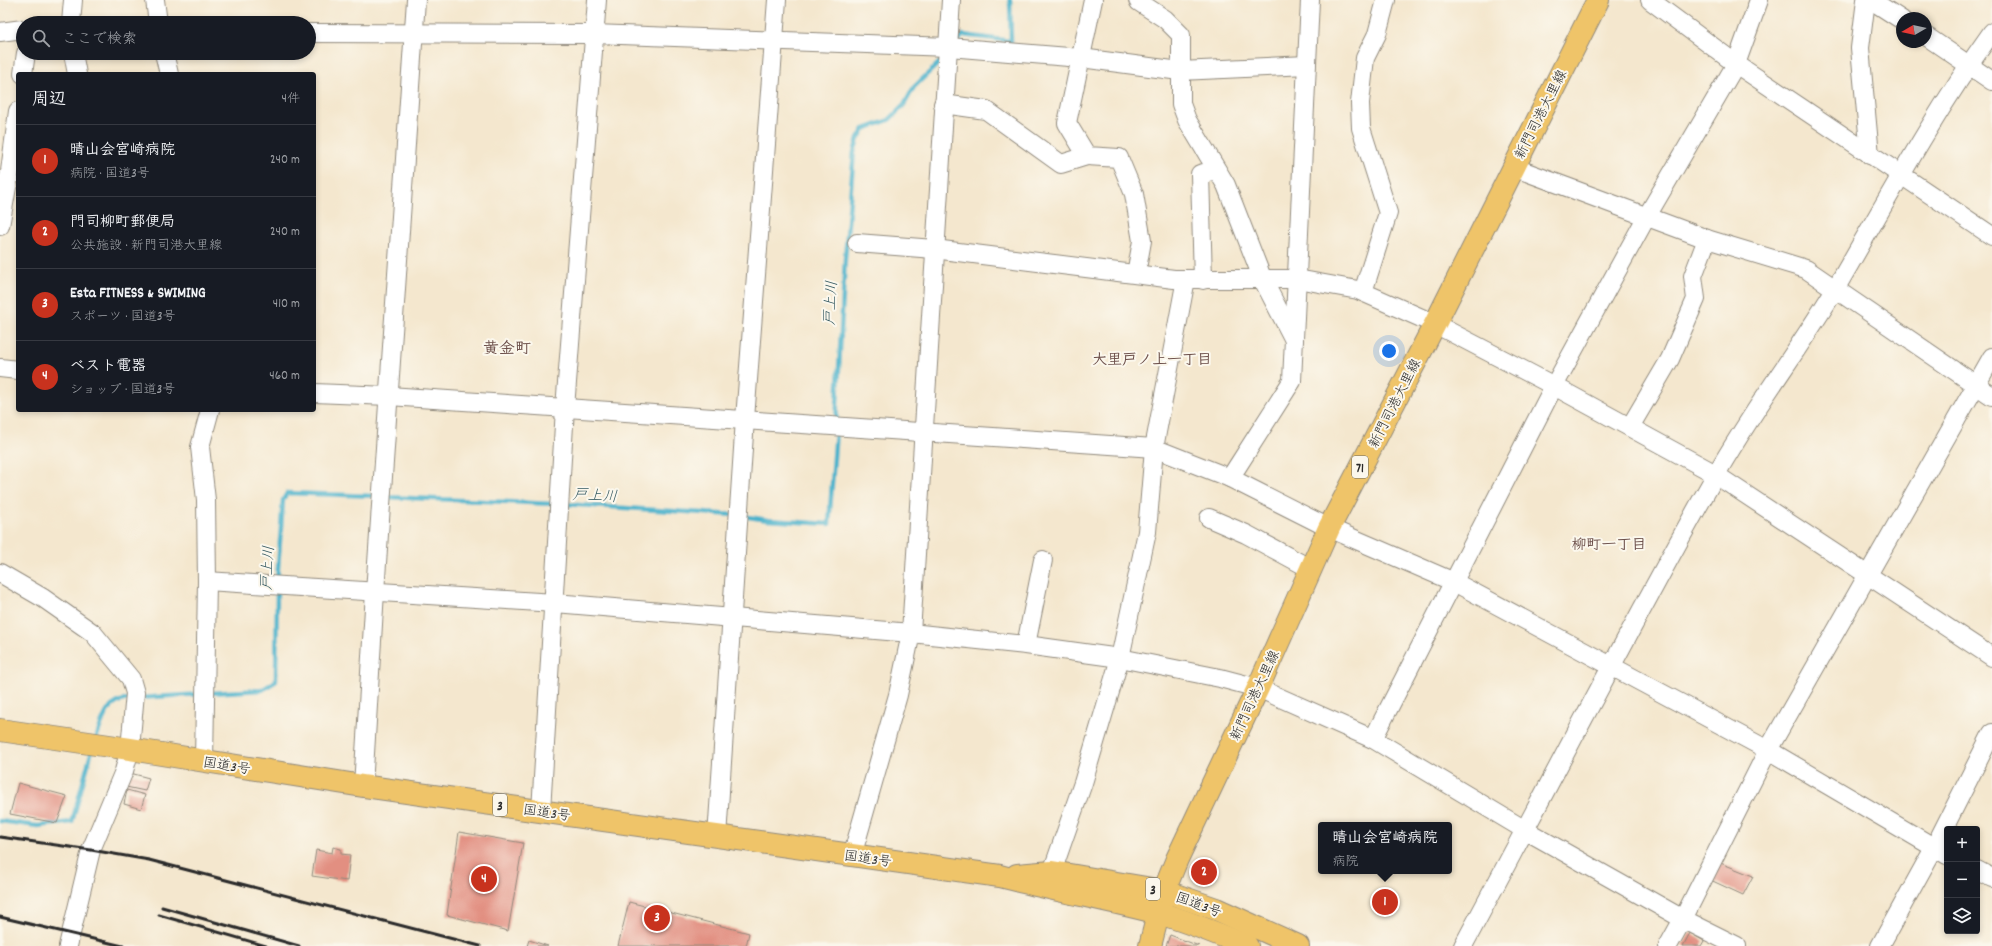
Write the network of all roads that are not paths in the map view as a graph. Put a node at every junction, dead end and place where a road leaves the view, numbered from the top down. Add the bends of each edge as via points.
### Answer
1 (73, 0) edge
2 (155, 0) edge
3 (416, 0) edge
4 (597, 0) edge
5 (777, 0) edge
6 (951, 0) edge
7 (1093, 0) edge
8 (1138, 0) edge
9 (1310, 0) edge
10 (1386, 0) edge
11 (1598, 0) edge
12 (1650, 0) edge
13 (1759, 0) edge
14 (1866, 0) edge
15 (1871, 0) edge
16 (72, 16) edge
17 (157, 16) edge
18 (1896, 16) edge
19 (16, 30) edge
20 (0, 32) edge
21 (1992, 32) edge
22 (316, 33) edge
23 (413, 34) junction
24 (594, 34) junction
25 (774, 40) junction
26 (1932, 40) edge
27 (949, 47) junction
28 (1081, 58) junction
29 (25, 60) edge
30 (74, 60) edge
31 (166, 60) edge
32 (1736, 64) junction
33 (1969, 64) junction
34 (1307, 65) junction
35 (1180, 71) junction
36 (23, 72) edge
37 (77, 72) edge
38 (169, 72) edge
39 (1992, 81) edge
40 (943, 104) junction
41 (16, 124) edge
42 (1870, 155) junction
43 (1087, 156) junction
44 (1512, 167) junction
45 (1216, 170) junction
46 (9, 171) edge
47 (1900, 175) junction
48 (1647, 216) junction
49 (0, 226) edge
50 (1992, 236) edge
51 (1707, 239) junction
52 (856, 243) dead end
53 (934, 249) junction
54 (1136, 274) junction
55 (1194, 279) junction
56 (1297, 279) junction
57 (1263, 280) junction
58 (1835, 288) junction
59 (1363, 292) junction
60 (1435, 324) junction
61 (1295, 341) junction
62 (1992, 357) edge
63 (0, 368) edge
64 (16, 370) edge
65 (1554, 386) junction
66 (1975, 386) junction
67 (316, 393) edge
68 (389, 396) junction
69 (1992, 396) edge
70 (565, 408) junction
71 (209, 412) edge
72 (745, 419) junction
73 (1630, 427) junction
74 (924, 433) junction
75 (1154, 448) junction
76 (1715, 475) junction
77 (1230, 478) junction
78 (1209, 518) dead end
79 (1329, 528) junction
80 (1043, 560) dead end
81 (1311, 569) junction
82 (0, 574) edge
83 (1866, 575) junction
84 (207, 581) junction
85 (1454, 582) junction
86 (375, 592) junction
87 (554, 603) junction
88 (733, 618) junction
89 (911, 633) junction
90 (1026, 645) junction
91 (1992, 657) edge
92 (1120, 658) junction
93 (1610, 666) junction
94 (1258, 688) junction
95 (0, 730) edge
96 (1992, 733) edge
97 (1373, 739) junction
98 (130, 749) junction
99 (1768, 750) junction
100 (204, 761) junction
101 (363, 786) junction
102 (541, 811) junction
103 (1525, 830) junction
104 (717, 837) junction
105 (1941, 851) edge
106 (852, 856) junction
107 (1052, 872) junction
108 (1980, 872) edge
109 (1000, 876) junction
110 (1992, 878) edge
111 (1164, 891) junction
112 (1158, 913) junction
113 (1683, 919) junction
114 (68, 946) edge
115 (1150, 946) edge
116 (1247, 946) edge
117 (1298, 946) edge
118 (1463, 946) edge
119 (1668, 946) edge
120 (1737, 946) edge
121 (1880, 946) edge

1 - 16 street
2 - 17 street
3 - 23 street
4 - 24 street
5 - 25 street
6 - 27 street
7 - 28 street
8 - 35 street via 1165,19 1181,35
9 - 34 street
10 - 59 street via 1377,34 1365,58 1360,103 1361,128 1388,213
11 - 44 main road, 新門司港大里線 / 71
12 - 32 street
13 - 32 street
14 - 42 street via 1860,48
15 - 18 street
19 - 20 street
21 - 33 street
22 - 23 street
23 - 24 street
23 - 68 street
24 - 25 street
24 - 70 street
25 - 27 street
25 - 72 street
26 - 33 street
27 - 28 street
27 - 40 street
28 - 35 street
28 - 43 street via 1068,123
29 - 36 street
30 - 37 street
31 - 38 street
32 - 42 street
32 - 48 street
33 - 39 street
33 - 47 street
34 - 35 street
34 - 56 street
35 - 45 street via 1181,104 1185,115
40 - 43 street via 986,110 1061,164
40 - 53 street
41 - 46 street
42 - 47 street
43 - 54 street via 1119,158 1134,194 1142,241
44 - 48 street
44 - 60 main road, 新門司港大里線 / 71
45 - 55 street via 1200,174
45 - 57 street via 1226,185
46 - 49 street
47 - 50 street
47 - 58 street
48 - 51 street
48 - 65 street
51 - 58 street via 1806,269
51 - 73 street via 1693,276 1696,299 1670,359
52 - 53 street
53 - 54 street
53 - 74 street
54 - 55 street
55 - 57 street
55 - 75 street
56 - 57 street
56 - 59 street
56 - 61 street
57 - 61 street
58 - 66 street
58 - 76 street
59 - 60 street
60 - 65 street
60 - 79 main road, 新門司港大里線 / 71
61 - 77 street via 1292,381
62 - 66 street
63 - 64 street
65 - 73 street
65 - 85 street
66 - 69 street
66 - 83 street
67 - 68 street
68 - 70 street
68 - 86 street
70 - 72 street
70 - 87 street
71 - 84 street via 200,447 206,500
72 - 74 street
72 - 88 street
73 - 76 street
74 - 75 street
74 - 89 street
75 - 77 street
75 - 92 street via 1147,532
76 - 83 street
76 - 93 street
77 - 79 street
78 - 81 street via 1246,534
79 - 81 main road, 新門司港大里線 / 71
79 - 85 street
80 - 90 street
81 - 94 main road, 新門司港大里線 / 71
82 - 98 street via 43,598 93,634 131,679 135,693
83 - 91 street
83 - 99 street
84 - 86 street
84 - 100 street
85 - 93 street
85 - 97 street
86 - 87 street
86 - 101 street
87 - 88 street
87 - 102 street
88 - 89 street
88 - 104 street
89 - 90 street
89 - 106 street via 898,695
90 - 92 street
92 - 94 street
92 - 107 street via 1083,783
93 - 99 street
93 - 103 street
94 - 97 street
94 - 111 main road, 新門司港大里線 / 71 via 1176,859
95 - 98 main road, 国道3号 / 3
96 - 105 street
97 - 103 street
98 - 100 main road, 国道3号 / 3
98 - 114 street via 124,771 91,850
99 - 105 street
99 - 113 street
100 - 101 main road, 国道3号 / 3
101 - 102 main road, 国道3号 / 3
102 - 104 main road, 国道3号 / 3
103 - 113 street
103 - 118 street
104 - 106 main road, 国道3号 / 3
105 - 121 street
106 - 109 main road, 国道3号 / 3
107 - 109 main road, 国道3号 / 3
107 - 111 main road, 国道3号 / 3
108 - 110 street
109 - 112 main road, 国道3号 / 3 via 1050,890 1088,896
111 - 112 main road, 新門司港大里線 / 71
111 - 117 main road, 国道3号 / 3 via 1216,909
112 - 115 main road, 新門司港大里線 / 71
112 - 116 main road, 国道3号 / 3
113 - 119 street
113 - 120 street

